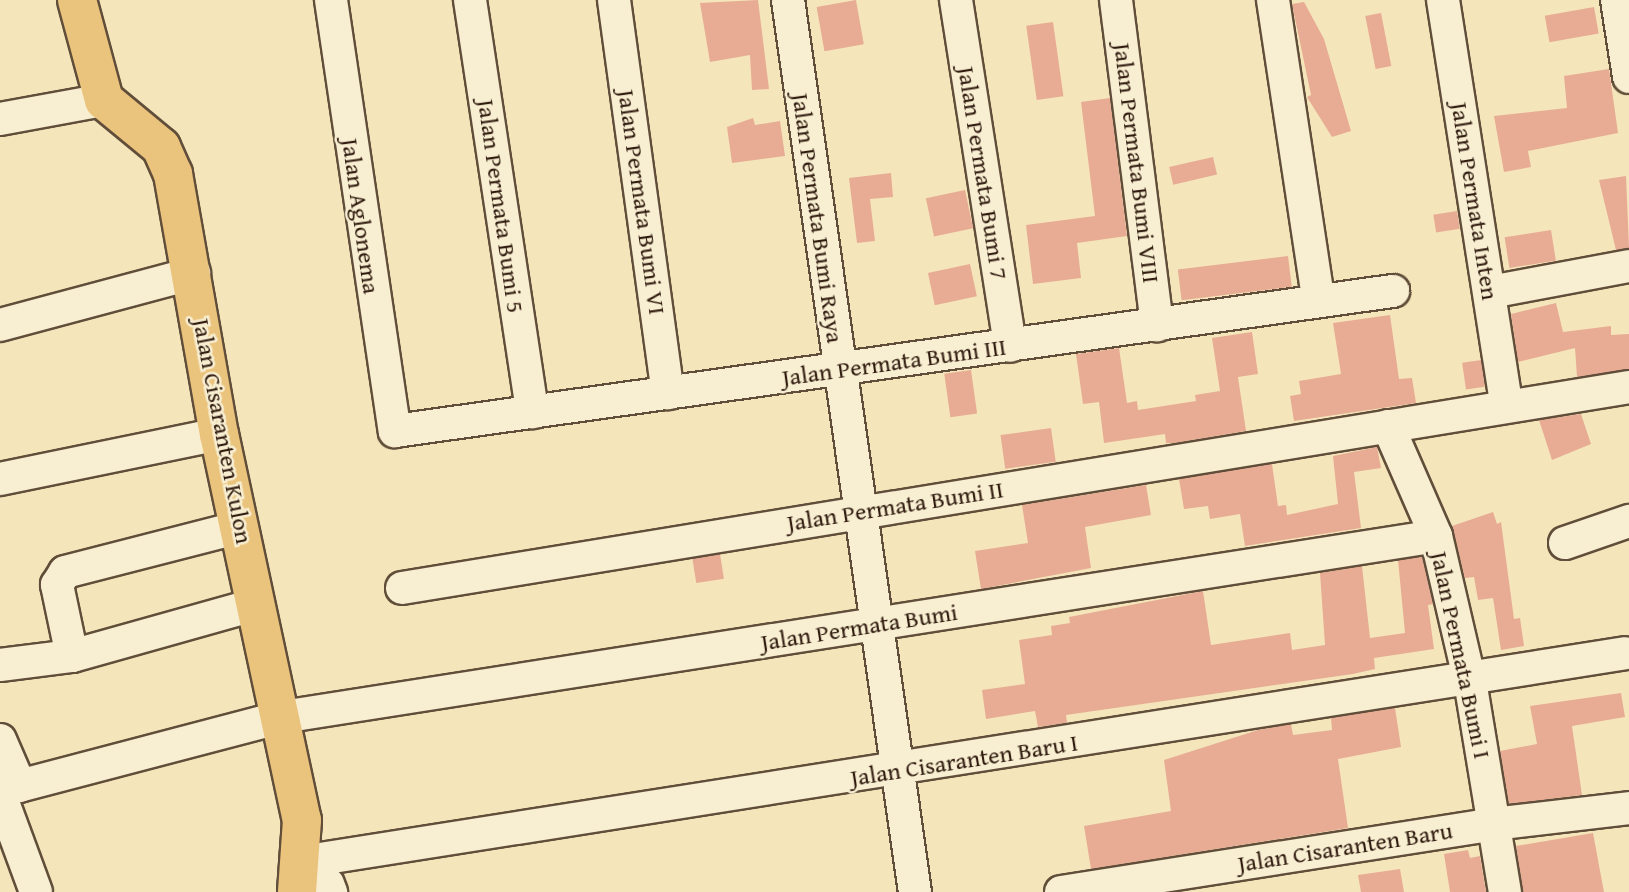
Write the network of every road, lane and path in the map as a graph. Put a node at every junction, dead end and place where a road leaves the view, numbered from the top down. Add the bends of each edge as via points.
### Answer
1 (78, 0) edge
2 (331, 0) edge
3 (470, 0) edge
4 (788, 0) edge
5 (956, 0) edge
6 (1116, 0) edge
7 (1273, 0) edge
8 (1443, 0) edge
9 (1617, 0) edge
10 (615, 5) edge
11 (1629, 77) edge
12 (104, 100) junction
13 (0, 118) edge
14 (1629, 266) edge
15 (194, 273) junction
16 (1393, 290) dead end
17 (1490, 292) junction
18 (1318, 299) junction
19 (0, 325) edge
20 (1157, 325) junction
21 (1010, 346) junction
22 (838, 369) junction
23 (1629, 387) edge
24 (668, 393) junction
25 (1506, 403) junction
26 (532, 412) junction
27 (1388, 426) junction
28 (395, 431) joint
29 (219, 434) junction
30 (0, 479) edge
31 (858, 512) junction
32 (1629, 521) edge
33 (240, 527) junction
34 (1436, 536) junction
35 (1565, 543) dead end
36 (402, 588) dead end
37 (257, 604) junction
38 (874, 624) junction
39 (1626, 653) dead end
40 (72, 656) junction
41 (0, 665) edge
42 (1469, 677) junction
43 (282, 717) junction
44 (0, 740) edge
45 (897, 772) junction
46 (7, 790) edge
47 (1629, 808) edge
48 (1493, 824) junction
49 (299, 875) edge
50 (36, 892) edge
51 (331, 892) edge
52 (915, 892) edge
53 (1061, 892) edge
54 (1505, 892) edge

1 - 12 main road
2 - 28 street, Jalan Aglonema
3 - 26 street, Jalan Permata Bumi 5
4 - 22 street, Jalan Permata Bumi Raya
5 - 21 street, Jalan Permata Bumi 7
6 - 20 street, Jalan Permata Bumi VIII
7 - 18 street
8 - 17 street, Jalan Permata Inten
9 - 11 street
10 - 24 street, Jalan Permata Bumi VI
12 - 13 street
12 - 15 main road, Jalan Cisaranten Kulon via 161,147 169,161
14 - 17 street
15 - 19 street
15 - 29 main road, Jalan Cisaranten Kulon
16 - 18 street, Jalan Permata Bumi III
17 - 25 street, Jalan Permata Inten
18 - 20 street, Jalan Permata Bumi III
20 - 21 street, Jalan Permata Bumi III
21 - 22 street, Jalan Permata Bumi III
22 - 24 street, Jalan Permata Bumi III
22 - 31 street, Jalan Permata Bumi Raya
23 - 25 street, Jalan Permata Bumi II
24 - 26 street, Jalan Permata Bumi III
25 - 27 street, Jalan Permata Bumi II
26 - 28 street, Jalan Permata Bumi III
27 - 31 street, Jalan Permata Bumi II
27 - 34 street, Jalan Permata Bumi I
29 - 30 street
29 - 33 main road, Jalan Cisaranten Kulon
31 - 36 street, Jalan Permata Bumi II
31 - 38 street, Jalan Permata Bumi Raya
32 - 35 street
33 - 37 main road, Jalan Cisaranten Kulon
33 - 40 street via 65,572 57,585
34 - 38 street, Jalan Permata Bumi
34 - 42 street, Jalan Permata Bumi I
37 - 40 street
37 - 43 main road, Jalan Cisaranten Kulon
38 - 43 street, Jalan Permata Bumi
38 - 45 street, Jalan Permata Bumi Raya
39 - 42 street, Jalan Cisaranten Baru I
40 - 41 street
42 - 45 street, Jalan Cisaranten Baru I
42 - 48 street, Jalan Permata Bumi I
43 - 46 street, Jalan Permata Bumi
43 - 49 main road, Jalan Cisaranten Kulon via 302,820
44 - 46 street
45 - 49 street, Jalan Cisaranten Baru I
45 - 52 street, Jalan Permata Bumi Raya
46 - 50 street
47 - 48 street, Jalan Cisaranten Baru
48 - 53 street, Jalan Cisaranten Baru
48 - 54 street, Jalan Permata Bumi I
49 - 51 street via 328,884

